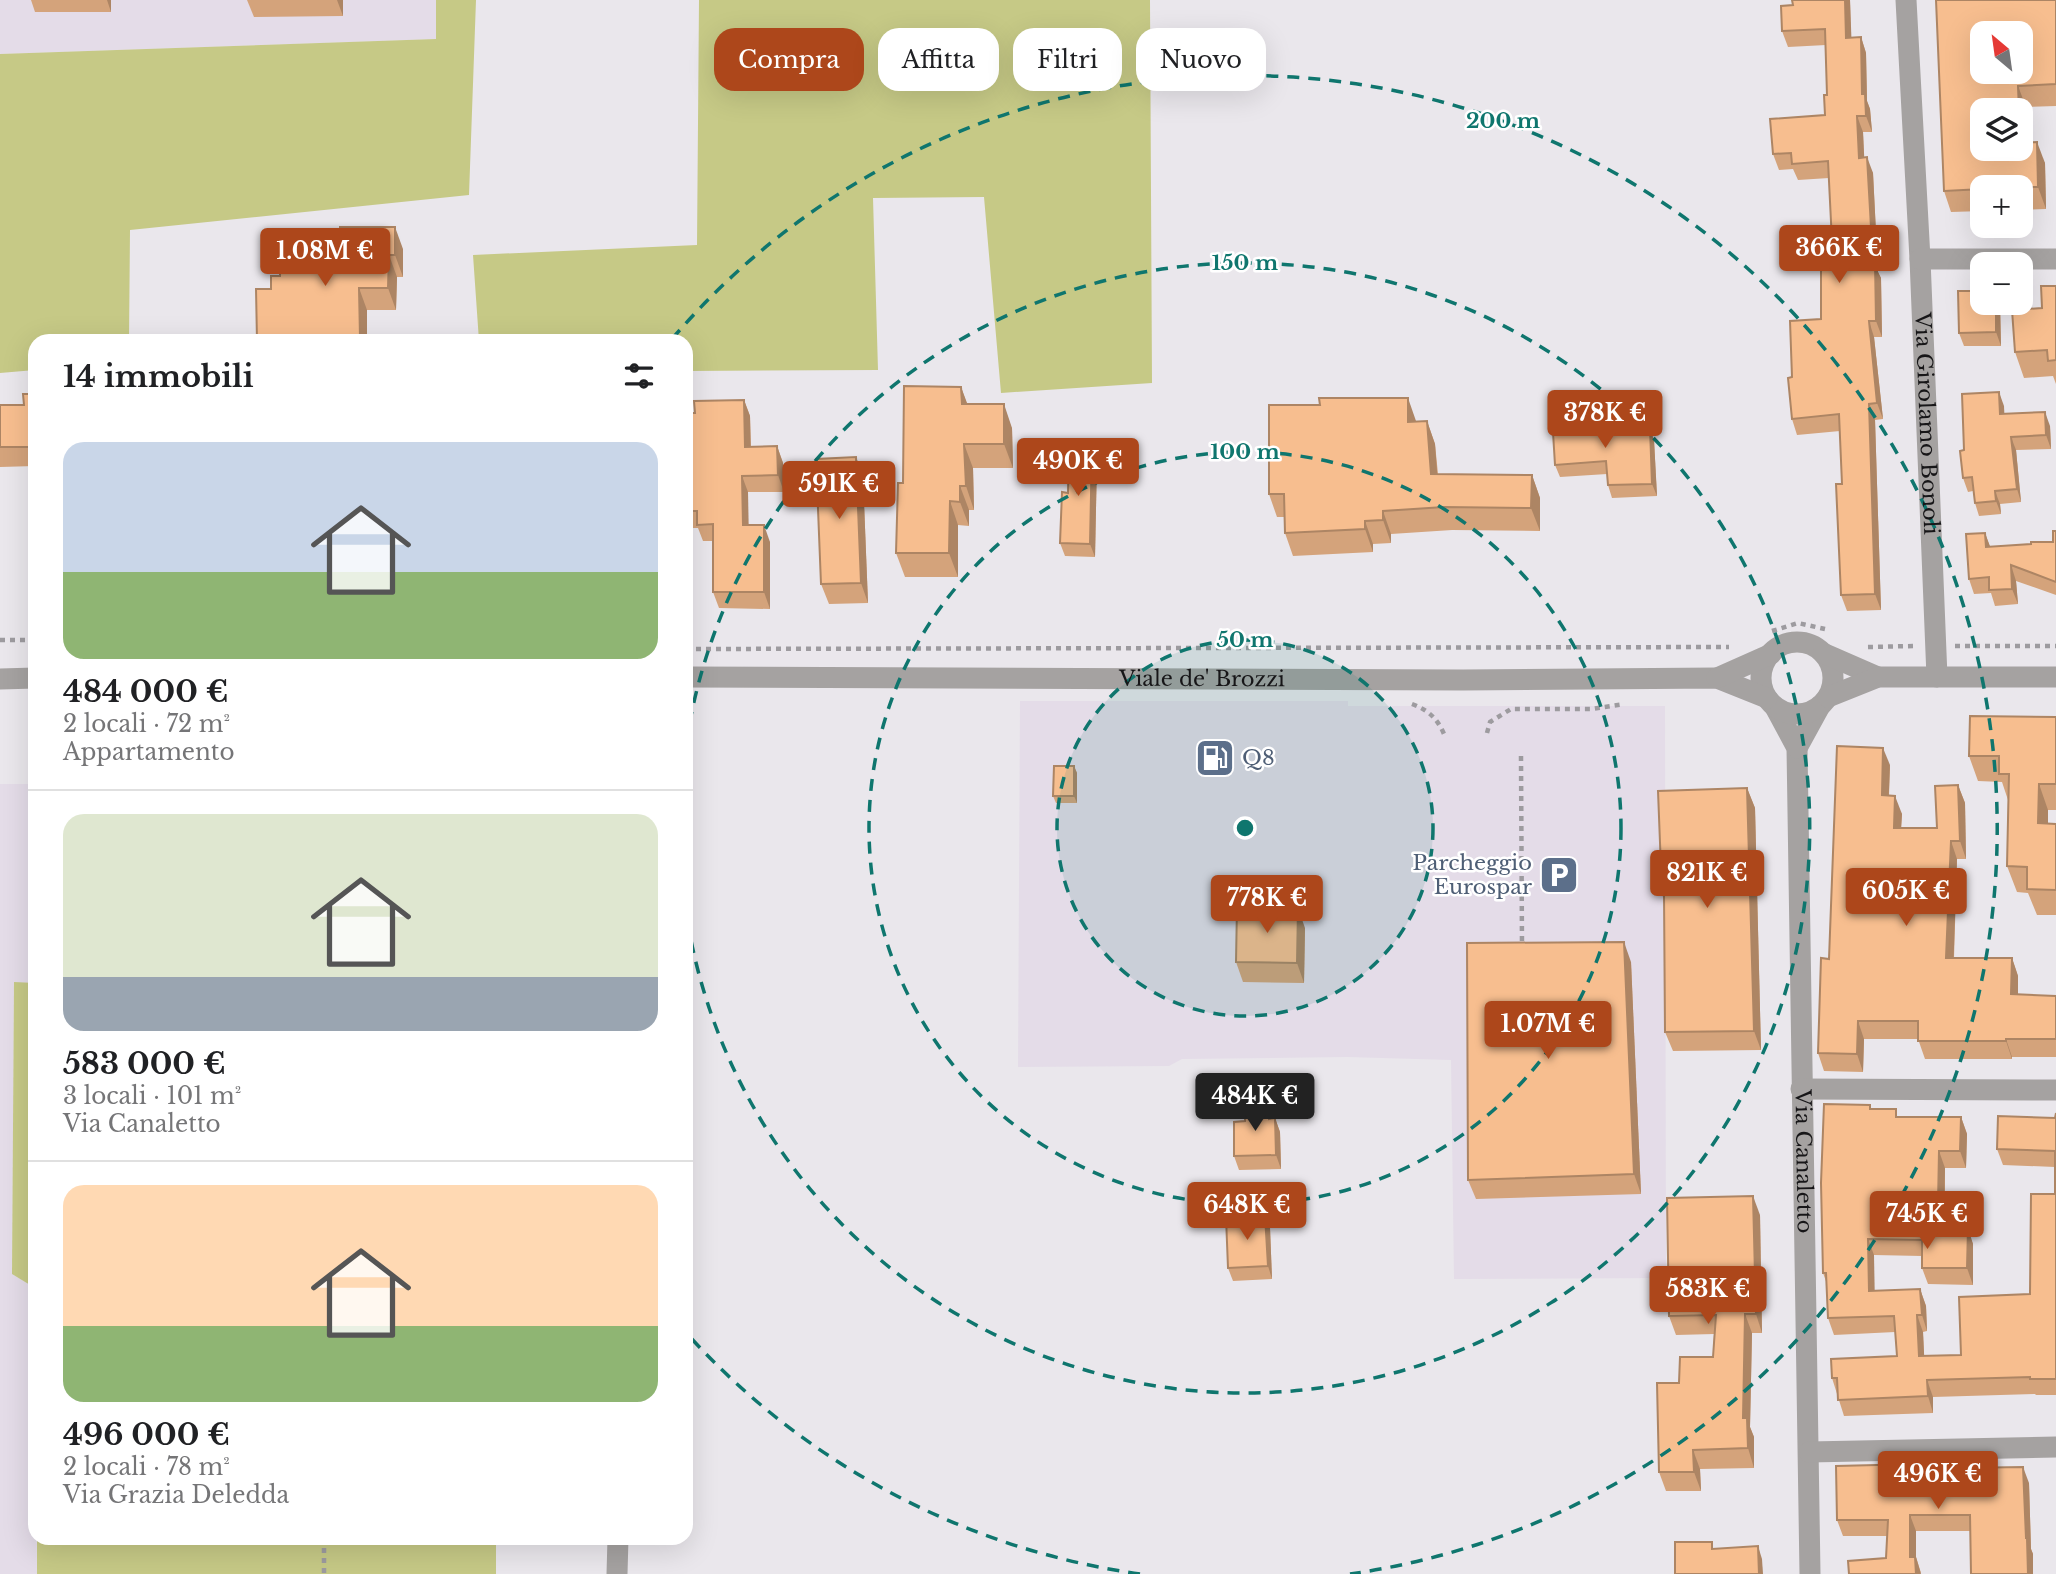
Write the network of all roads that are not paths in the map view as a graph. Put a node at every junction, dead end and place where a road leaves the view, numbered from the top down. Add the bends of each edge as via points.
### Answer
1 (1906, 0) edge
2 (1920, 259) junction
3 (2056, 259) edge
4 (1766, 645) junction
5 (1823, 653) junction
6 (693, 677) edge
7 (1878, 677) junction
8 (1937, 677) junction
9 (2056, 677) edge
10 (0, 678) edge
11 (28, 678) edge
12 (1717, 678) junction
13 (1771, 702) junction
14 (1824, 702) junction
15 (1797, 748) junction
16 (1801, 1089) junction
17 (2056, 1090) edge
18 (2056, 1447) edge
19 (1809, 1452) junction
20 (618, 1545) edge
21 (617, 1574) edge
22 (1810, 1574) edge

1 - 2 street, Via Girolamo Bonoli
2 - 3 street
2 - 8 street, Via Girolamo Bonoli
4 - 5 street, Viale de' Brozzi via 1803,643
4 - 12 street, Viale de' Brozzi
4 - 13 street via 1762,687
5 - 7 street, Viale de' Brozzi
5 - 14 street via 1833,674
6 - 12 street, Viale de' Brozzi
7 - 8 street, Viale de' Brozzi
7 - 14 street, Viale de' Brozzi
8 - 9 street, Viale de' Brozzi
10 - 11 street
12 - 13 street, Viale de' Brozzi
13 - 14 street, Viale de' Brozzi via 1798,714
13 - 15 street, Via Canaletto
14 - 15 street, Via Canaletto
15 - 16 street, Via Canaletto
16 - 17 street
16 - 19 street, Via Canaletto
18 - 19 street
19 - 22 street, Via Canaletto
20 - 21 street

